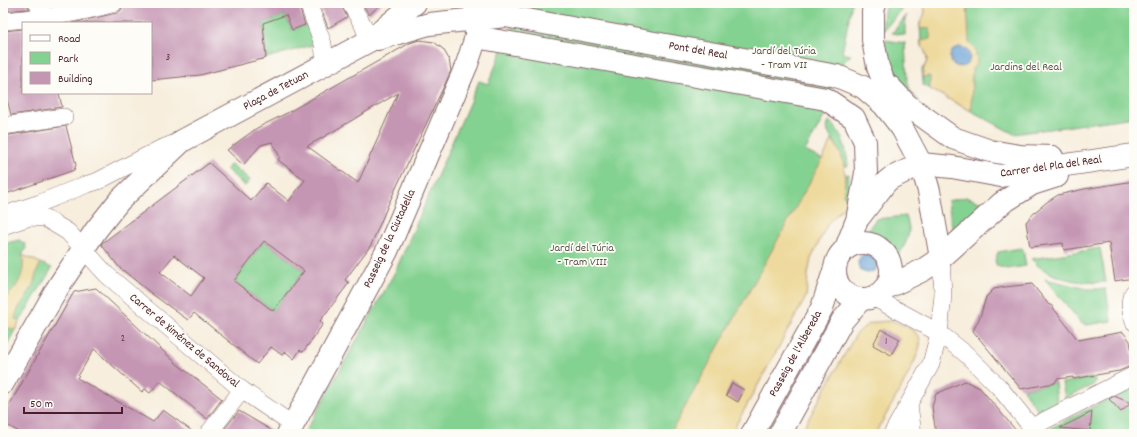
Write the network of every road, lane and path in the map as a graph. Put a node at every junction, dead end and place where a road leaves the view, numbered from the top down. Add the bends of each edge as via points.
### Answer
1 (37, 3) edge
2 (114, 3) edge
3 (308, 3) edge
4 (350, 3) edge
5 (414, 3) edge
6 (875, 3) edge
7 (93, 6) edge
8 (475, 20) edge
9 (3, 21) edge
10 (46, 21) edge
11 (369, 42) junction
12 (325, 65) junction
13 (885, 82) junction
14 (64, 117) dead end
15 (3, 126) edge
16 (902, 128) junction
17 (182, 141) junction
18 (1134, 155) edge
19 (1111, 159) junction
20 (921, 164) junction
21 (3, 216) edge
22 (857, 220) junction
23 (3, 226) edge
24 (846, 248) junction
25 (83, 249) junction
26 (941, 258) junction
27 (834, 271) junction
28 (1134, 292) edge
29 (873, 295) junction
30 (1134, 322) edge
31 (939, 333) junction
32 (1134, 375) edge
33 (3, 384) edge
34 (242, 390) junction
35 (909, 404) junction
36 (290, 430) edge
37 (1034, 431) edge
38 (208, 434) edge
39 (752, 434) edge
40 (780, 434) edge
41 (892, 434) edge
42 (913, 434) edge

1 - 10 street
2 - 7 street
3 - 12 street via 323,44
4 - 11 street via 363,25
5 - 11 main road, Plaça de Tetuan
6 - 13 main road via 873,40 878,67
7 - 10 street
8 - 11 main road, Plaça de Tetuan via 428,24
8 - 16 main road, Pont del Real via 506,16 837,76 863,87 884,105
8 - 22 main road, Pont del Real via 508,43 826,99 854,118 866,142 866,173
8 - 36 main road, Passeig de la Ciutadella via 467,64 393,239
9 - 10 street
11 - 12 main road, Plaça de Tetuan
12 - 17 main road, Plaça de Tetuan
13 - 16 main road
13 - 19 main road, Carrer del Pla del Real via 907,105 946,134 990,151 1020,156
14 - 15 street
16 - 20 main road
17 - 21 street, Plaça de Tetuan via 160,149 98,181
17 - 25 main road, Plaça de Tetuan via 119,200
18 - 19 main road
19 - 20 main road, Carrer del Pla del Real via 1001,176
19 - 26 main road, Carrer del Pla del Real via 1032,184 1002,203
20 - 22 main road via 886,182
20 - 26 main road via 931,197
22 - 24 main road
23 - 25 street, Carrer de Ximénez de Sandoval via 30,217 45,218 68,232
24 - 27 main road via 838,259
24 - 29 main road via 853,244 869,243 877,246 888,258 891,266 889,282
25 - 33 main road, Plaça de Tetuan
25 - 34 street, Carrer de Ximénez de Sandoval via 107,275
26 - 29 main road, Carrer del Pla del Real
26 - 31 street via 943,295
27 - 29 main road via 842,290 851,297
27 - 39 main road, Passeig de l'Albereda via 822,308
28 - 30 street via 1130,298 1130,305
29 - 31 street
29 - 40 main road, Passeig de l'Albereda via 842,321
31 - 35 street via 931,364
31 - 37 street via 966,354 999,386
32 - 37 street
34 - 36 street, Carrer de Ximénez de Sandoval
34 - 38 street
35 - 41 street
35 - 42 street

